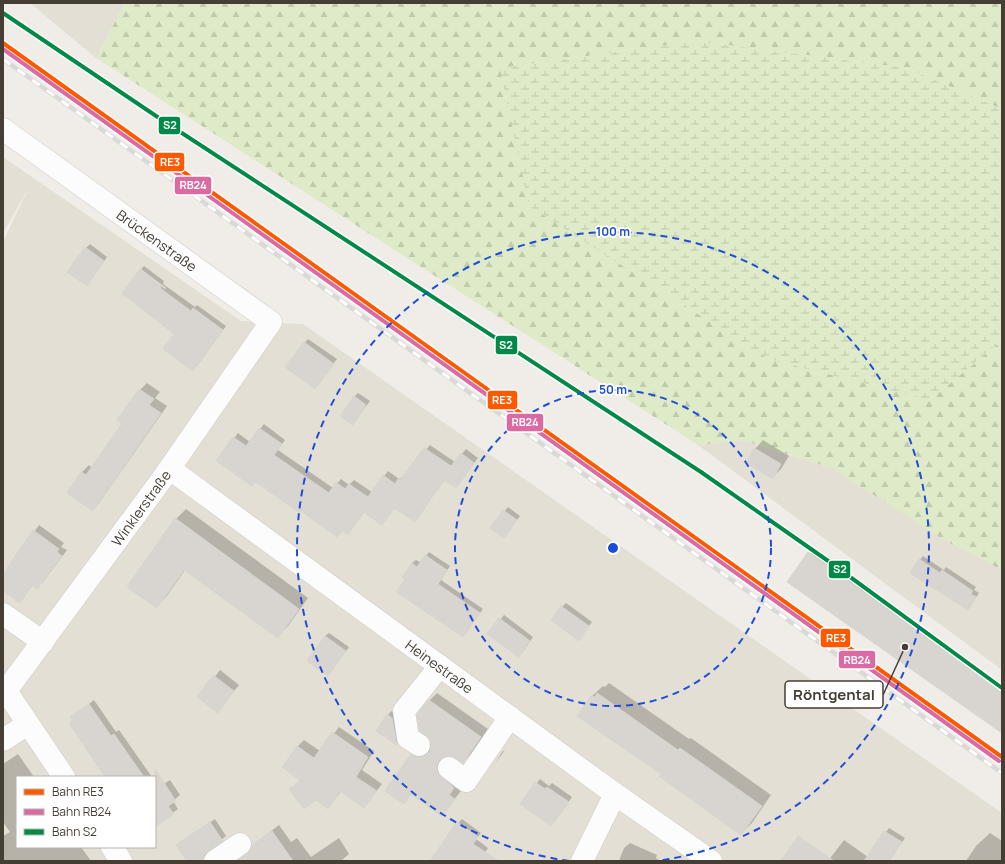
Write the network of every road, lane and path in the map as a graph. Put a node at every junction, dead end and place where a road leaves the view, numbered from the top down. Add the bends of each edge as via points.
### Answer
1 (3, 129) edge
2 (271, 322) joint
3 (170, 469) junction
4 (3, 614) edge
5 (43, 642) junction
6 (440, 666) junction
7 (5, 691) edge
8 (510, 717) junction
9 (28, 724) junction
10 (3, 740) edge
11 (418, 745) dead end
12 (449, 768) dead end
13 (63, 776) edge
14 (615, 794) junction
15 (240, 844) dead end
16 (113, 848) edge
17 (121, 861) edge
18 (215, 861) edge
19 (582, 861) edge
20 (711, 861) edge

1 - 2 street, Brückenstraße
2 - 3 street, Winklerstraße
3 - 5 street, Winklerstraße
3 - 6 street, Heinestraße
4 - 5 street
5 - 7 street, Winklerstraße
6 - 8 street, Heinestraße
6 - 11 street via 404,711 408,738
7 - 9 street
8 - 12 street via 466,780
8 - 14 street, Heinestraße
9 - 10 street
9 - 13 street
14 - 19 street
14 - 20 street, Heinestraße
15 - 18 street
16 - 17 street

